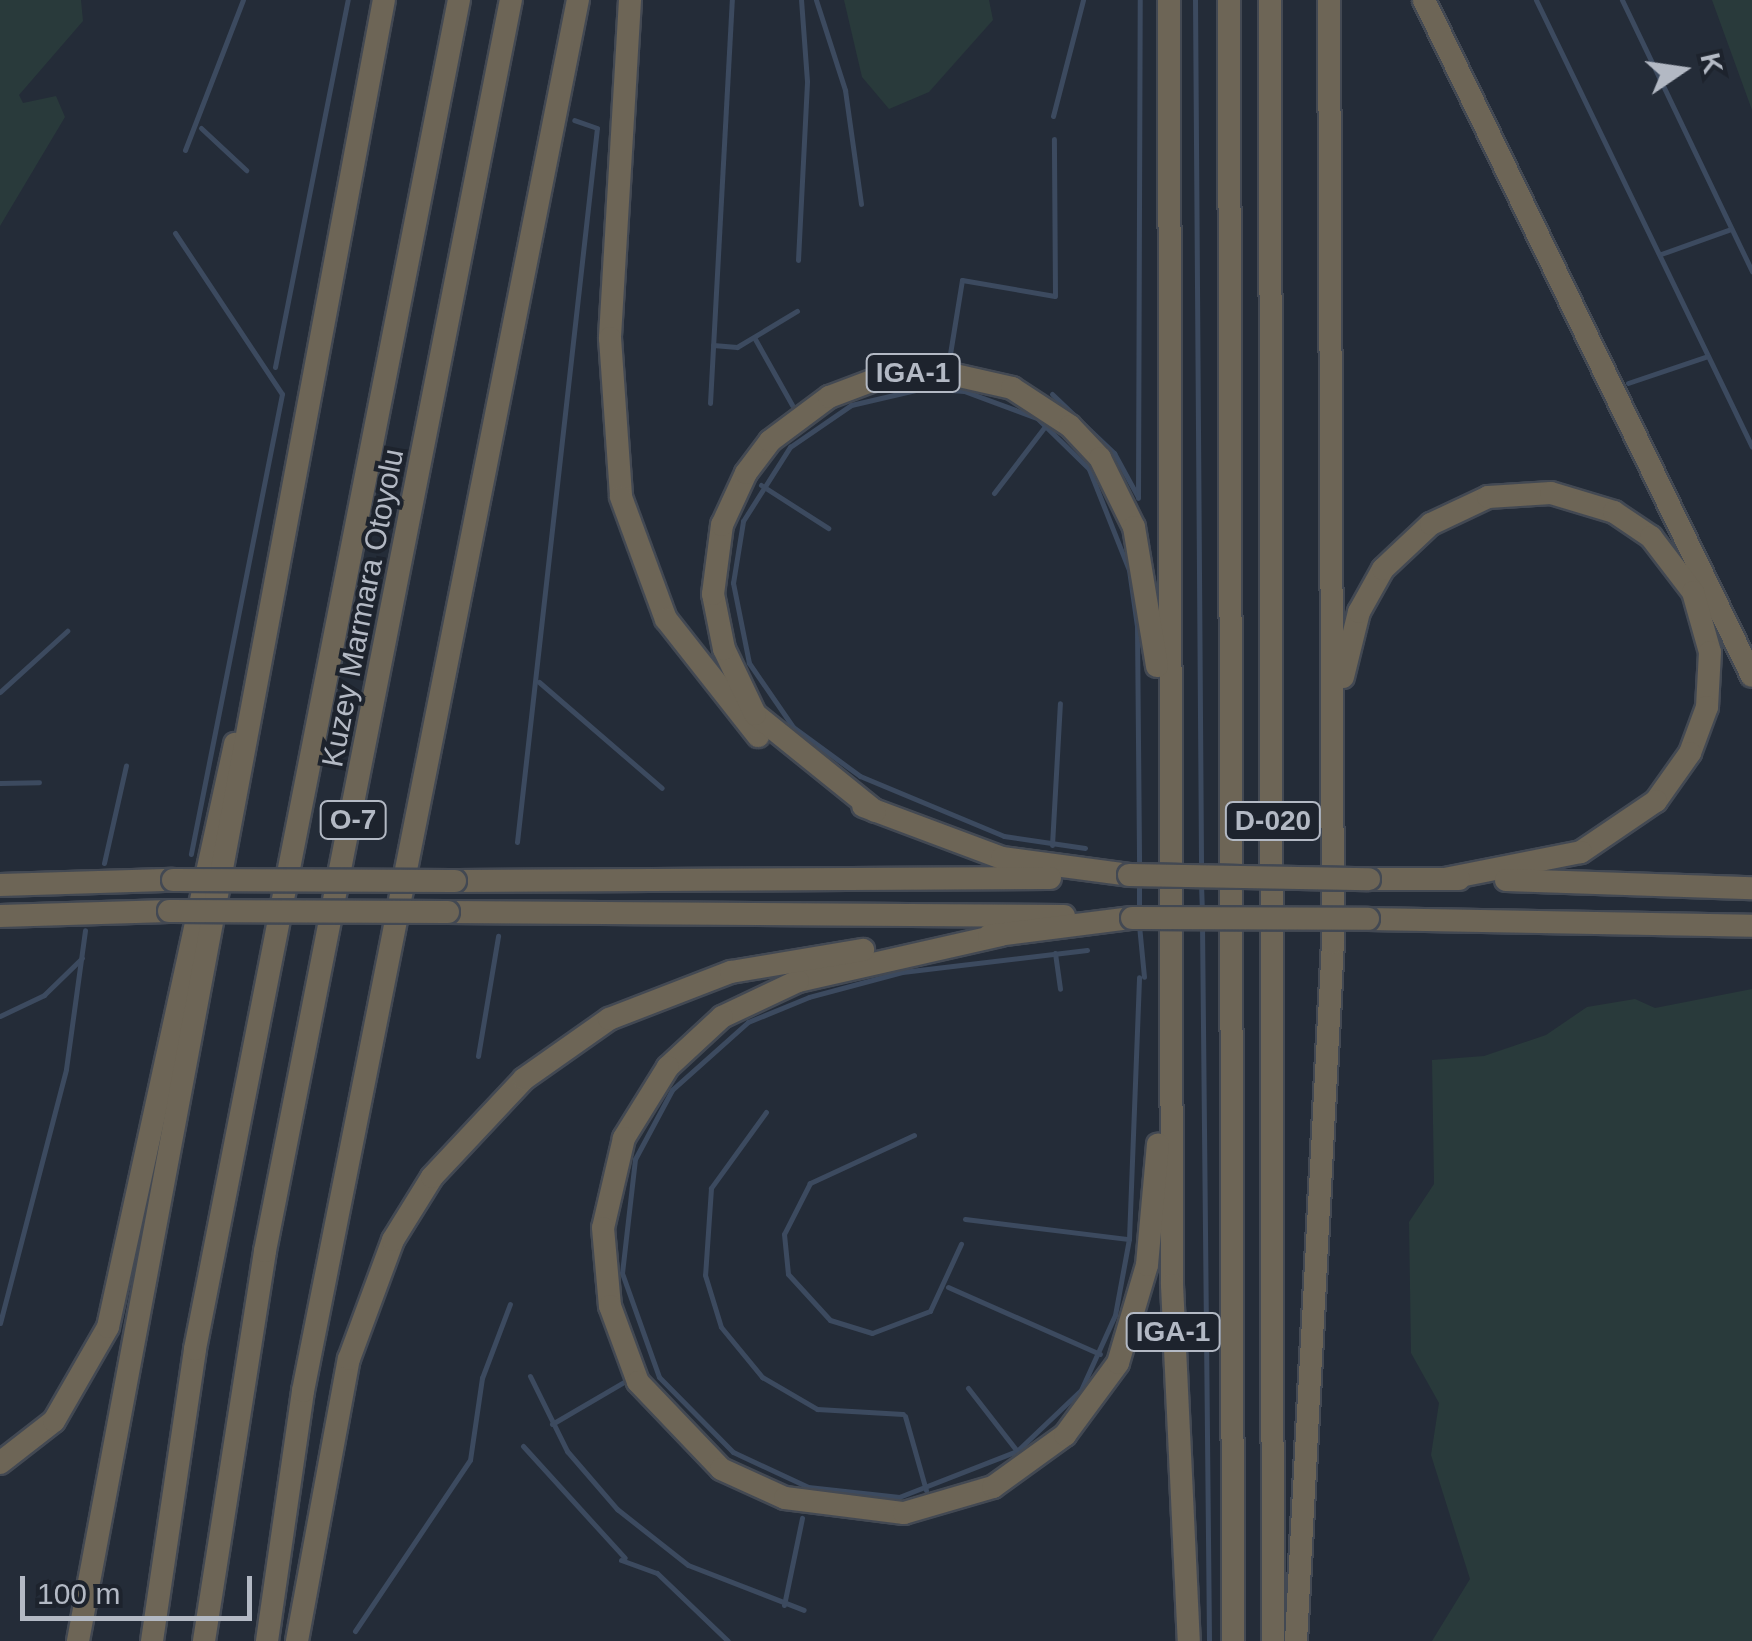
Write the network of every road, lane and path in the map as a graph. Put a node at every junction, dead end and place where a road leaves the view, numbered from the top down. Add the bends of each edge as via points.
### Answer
1 (384, 0) edge
2 (459, 0) edge
3 (511, 0) edge
4 (578, 0) edge
5 (630, 0) edge
6 (1169, 0) edge
7 (1229, 0) edge
8 (1270, 0) edge
9 (1329, 0) edge
10 (1424, 0) edge
11 (1752, 676) edge
12 (249, 703) junction
13 (875, 811) junction
14 (1334, 820) junction
15 (1174, 843) junction
16 (1129, 876) junction
17 (1445, 879) junction
18 (0, 885) edge
19 (1752, 888) edge
20 (0, 916) edge
21 (1132, 918) junction
22 (1752, 926) edge
23 (1001, 935) junction
24 (1173, 1022) junction
25 (0, 1463) edge
26 (78, 1641) edge
27 (152, 1641) edge
28 (204, 1641) edge
29 (266, 1641) edge
30 (297, 1641) edge
31 (1188, 1641) edge
32 (1233, 1641) edge
33 (1272, 1641) edge
34 (1296, 1641) edge

1 - 12 highway
2 - 27 highway, Kuzey Marmara Otoyolu / O-7 via 195,1349
3 - 28 highway, Kuzey Marmara Otoyolu / O-7 via 244,1359
4 - 29 highway via 304,1392
5 - 13 highway via 610,338 620,497 666,619 700,671 766,744
6 - 15 highway, IGA-1
7 - 32 highway, D-020
8 - 33 highway, D-020
9 - 14 highway
10 - 11 highway
12 - 25 highway via 224,776 108,1326 54,1421
12 - 26 highway via 236,820
13 - 15 highway, IGA-1 via 755,714 724,649 715,558 735,492 787,426 858,384 946,373 1030,396 1070,426 1114,480 1151,593 1160,771
13 - 16 highway, IGA-1 via 1002,858
14 - 17 highway via 1345,656 1368,592 1398,553 1456,510 1508,493 1571,496 1614,512 1672,560 1698,605 1710,652 1698,736 1656,801 1612,836 1561,858
14 - 34 highway
15 - 24 highway, IGA-1
16 - 17 highway, bridge
16 - 18 highway, bridge
17 - 19 highway
20 - 21 highway, bridge via 169,911
21 - 22 highway, bridge
21 - 23 highway
23 - 24 highway via 853,965 758,996 668,1067 624,1138 603,1228 620,1341 659,1409 721,1469 754,1486 821,1509 904,1513 993,1487 1065,1435 1118,1363 1139,1306
23 - 30 highway via 791,961 666,992 555,1054 475,1126 422,1193 366,1303
24 - 31 highway, IGA-1 via 1174,1397

